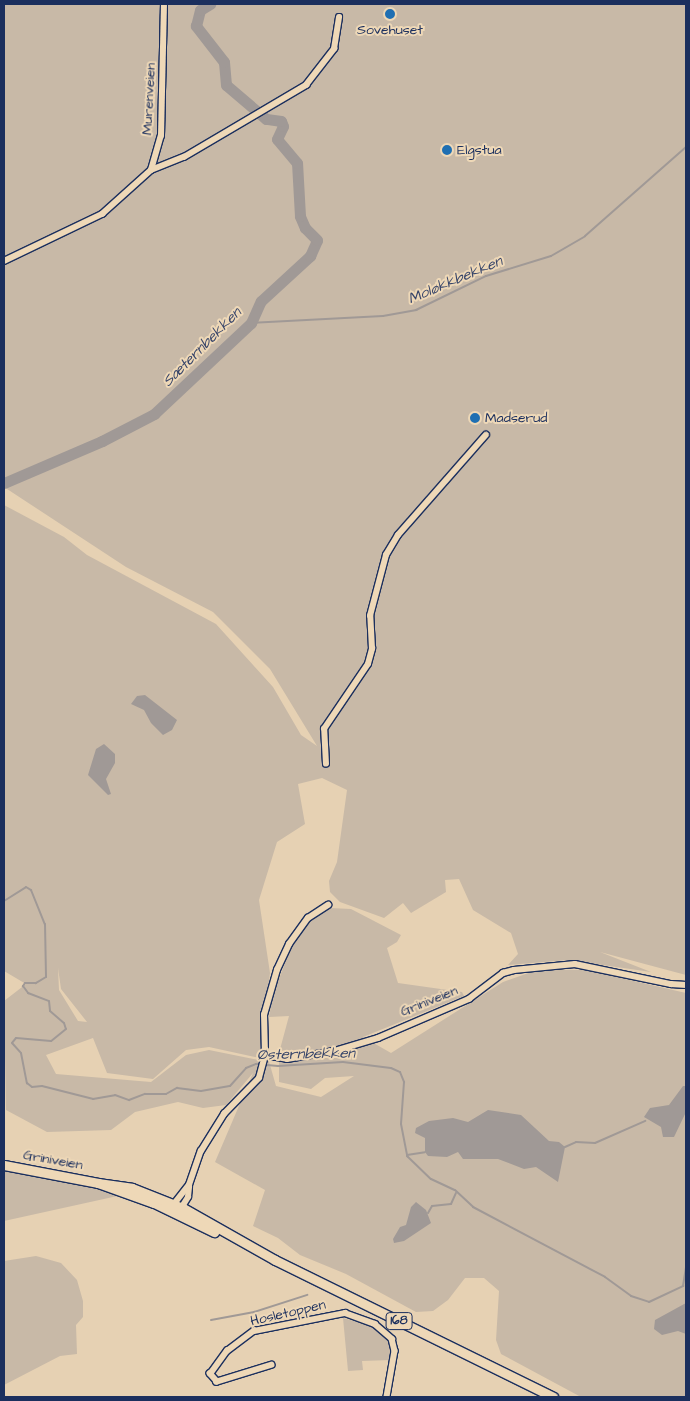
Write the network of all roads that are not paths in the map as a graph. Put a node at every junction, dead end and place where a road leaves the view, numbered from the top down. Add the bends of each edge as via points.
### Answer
1 (164, 4) edge
2 (339, 17) dead end
3 (152, 170) junction
4 (4, 261) edge
5 (486, 435) dead end
6 (326, 764) dead end
7 (328, 905) dead end
8 (686, 984) edge
9 (265, 1058) junction
10 (4, 1165) edge
11 (189, 1185) junction
12 (178, 1208) junction
13 (272, 1365) dead end
14 (387, 1397) edge
15 (553, 1397) edge

1 - 3 street, Murenveien via 161,136
2 - 3 street via 334,48 306,85 184,157
3 - 4 street via 102,214
5 - 6 street via 398,535 386,555 370,616 372,649 368,664 324,729
7 - 9 street via 308,918 289,944 277,970 264,1016
8 - 9 street, Griniveien via 671,984 574,964 514,970 503,973 469,999 378,1038 335,1051 287,1059
9 - 11 street via 259,1078 224,1114 201,1151
10 - 12 main road, Griniveien / 168 via 98,1183
11 - 12 street
11 - 12 street
12 - 15 main road, Griniveien / 168
13 - 14 street, Hosletoppen via 217,1382 210,1374 227,1351 254,1331 345,1313 375,1324 392,1339 395,1351

